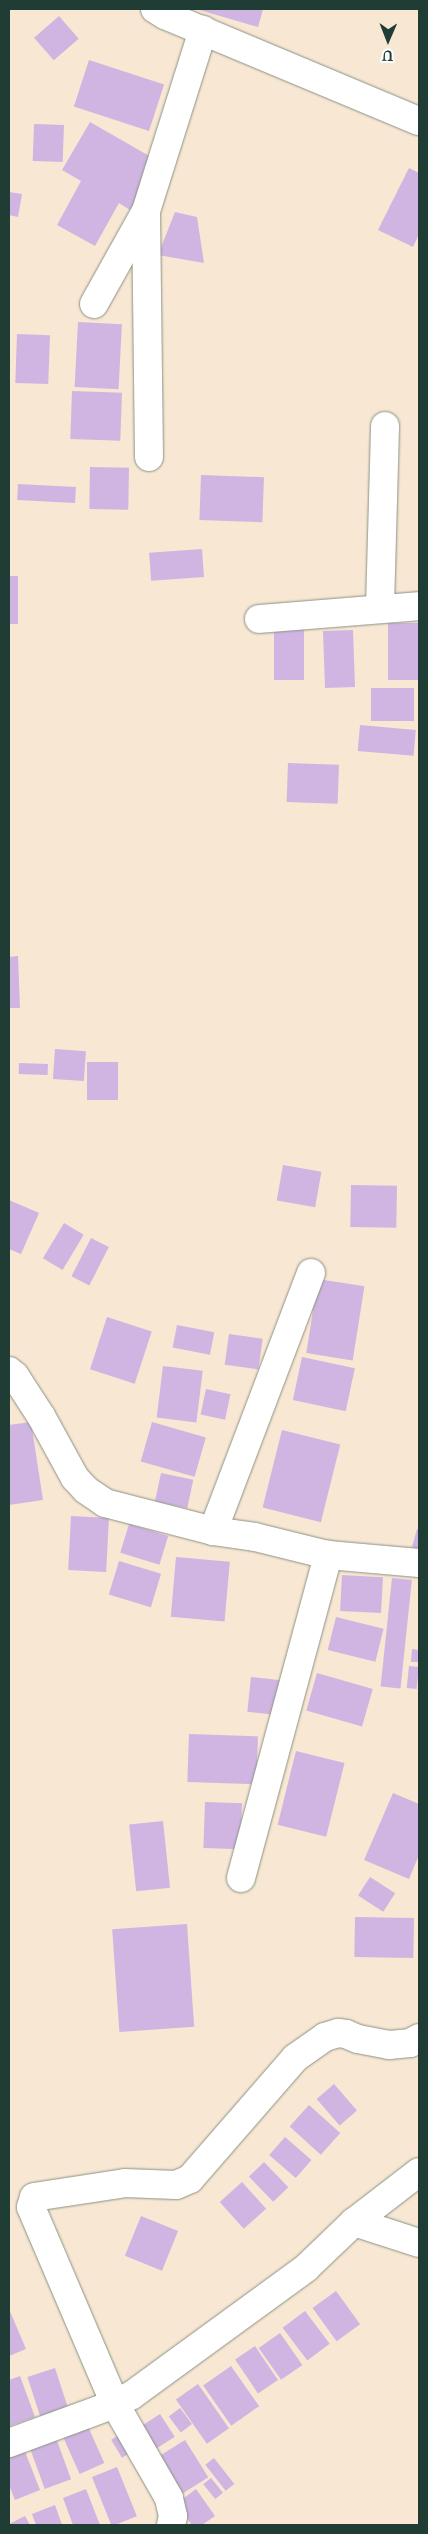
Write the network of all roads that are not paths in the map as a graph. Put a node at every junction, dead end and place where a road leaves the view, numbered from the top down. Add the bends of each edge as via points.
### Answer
1 (155, 9) edge
2 (203, 30) junction
3 (419, 121) edge
4 (146, 211) junction
5 (94, 304) dead end
6 (384, 426) dead end
7 (149, 457) dead end
8 (419, 606) edge
9 (380, 607) junction
10 (259, 619) dead end
11 (311, 1273) dead end
12 (9, 1371) edge
13 (213, 1531) junction
14 (328, 1555) junction
15 (419, 1563) edge
16 (241, 1878) dead end
17 (419, 2038) edge
18 (419, 2172) edge
19 (354, 2222) junction
20 (419, 2243) edge
21 (115, 2404) junction
22 (9, 2443) edge
23 (171, 2525) edge

1 - 2 street
2 - 3 street
2 - 4 street
4 - 5 street
4 - 7 street
6 - 9 street
8 - 9 street
9 - 10 street
11 - 13 street
12 - 13 street via 86,1490 105,1502
13 - 14 street via 256,1537
14 - 15 street
14 - 16 street
17 - 21 street via 410,2043 389,2045 358,2040 346,2034 325,2037 294,2058 190,2179 176,2185 125,2183 34,2197 31,2207
18 - 19 street
19 - 20 street
19 - 21 street via 306,2268
21 - 22 street
21 - 23 street via 169,2498 173,2516

